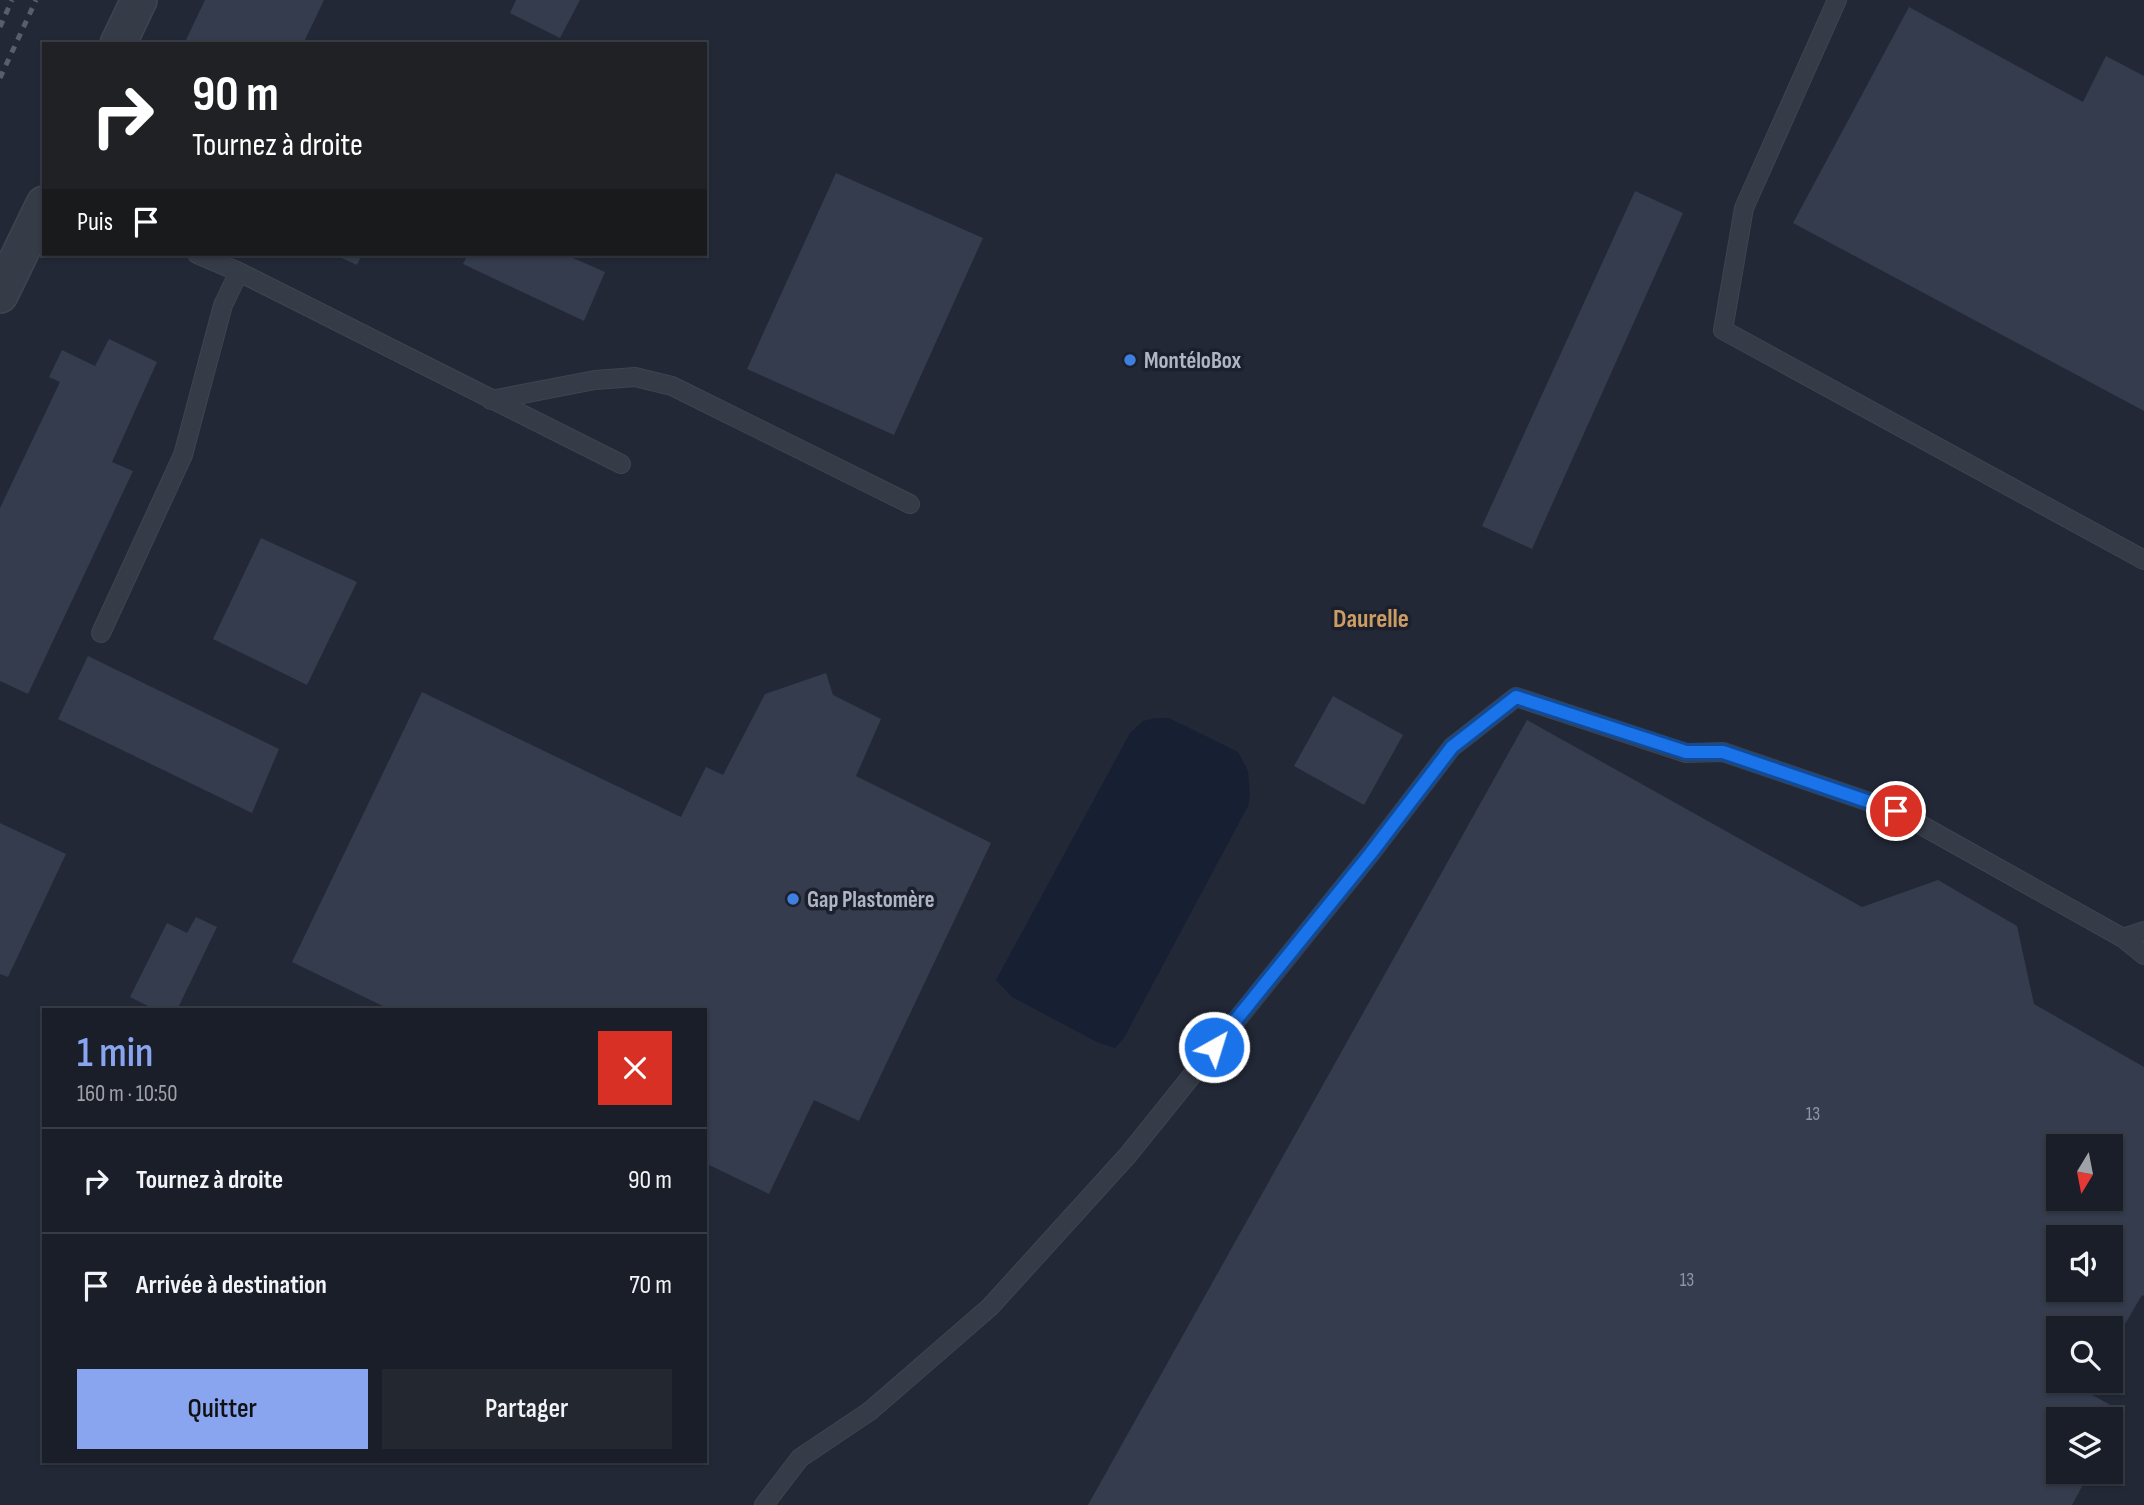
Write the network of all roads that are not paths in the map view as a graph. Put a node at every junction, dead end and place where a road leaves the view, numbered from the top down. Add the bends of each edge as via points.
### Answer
1 (139, 0) edge
2 (1837, 0) edge
3 (119, 42) edge
4 (42, 208) edge
5 (202, 256) edge
6 (239, 272) junction
7 (0, 295) edge
8 (491, 400) junction
9 (621, 464) dead end
10 (910, 504) dead end
11 (2144, 560) edge
12 (101, 633) dead end
13 (2144, 931) edge
14 (2123, 938) junction
15 (2144, 955) edge
16 (764, 1505) edge

1 - 3 street
2 - 11 lane via 1744,208 1723,330
4 - 7 street
5 - 6 lane
6 - 8 lane
6 - 12 lane via 223,305 183,455
8 - 9 lane
8 - 10 lane via 595,380 635,377 672,386
13 - 14 lane
14 - 15 lane
14 - 16 lane via 1896,811 1723,752 1686,752 1516,697 1452,747 1128,1156 990,1307 870,1411 800,1458

